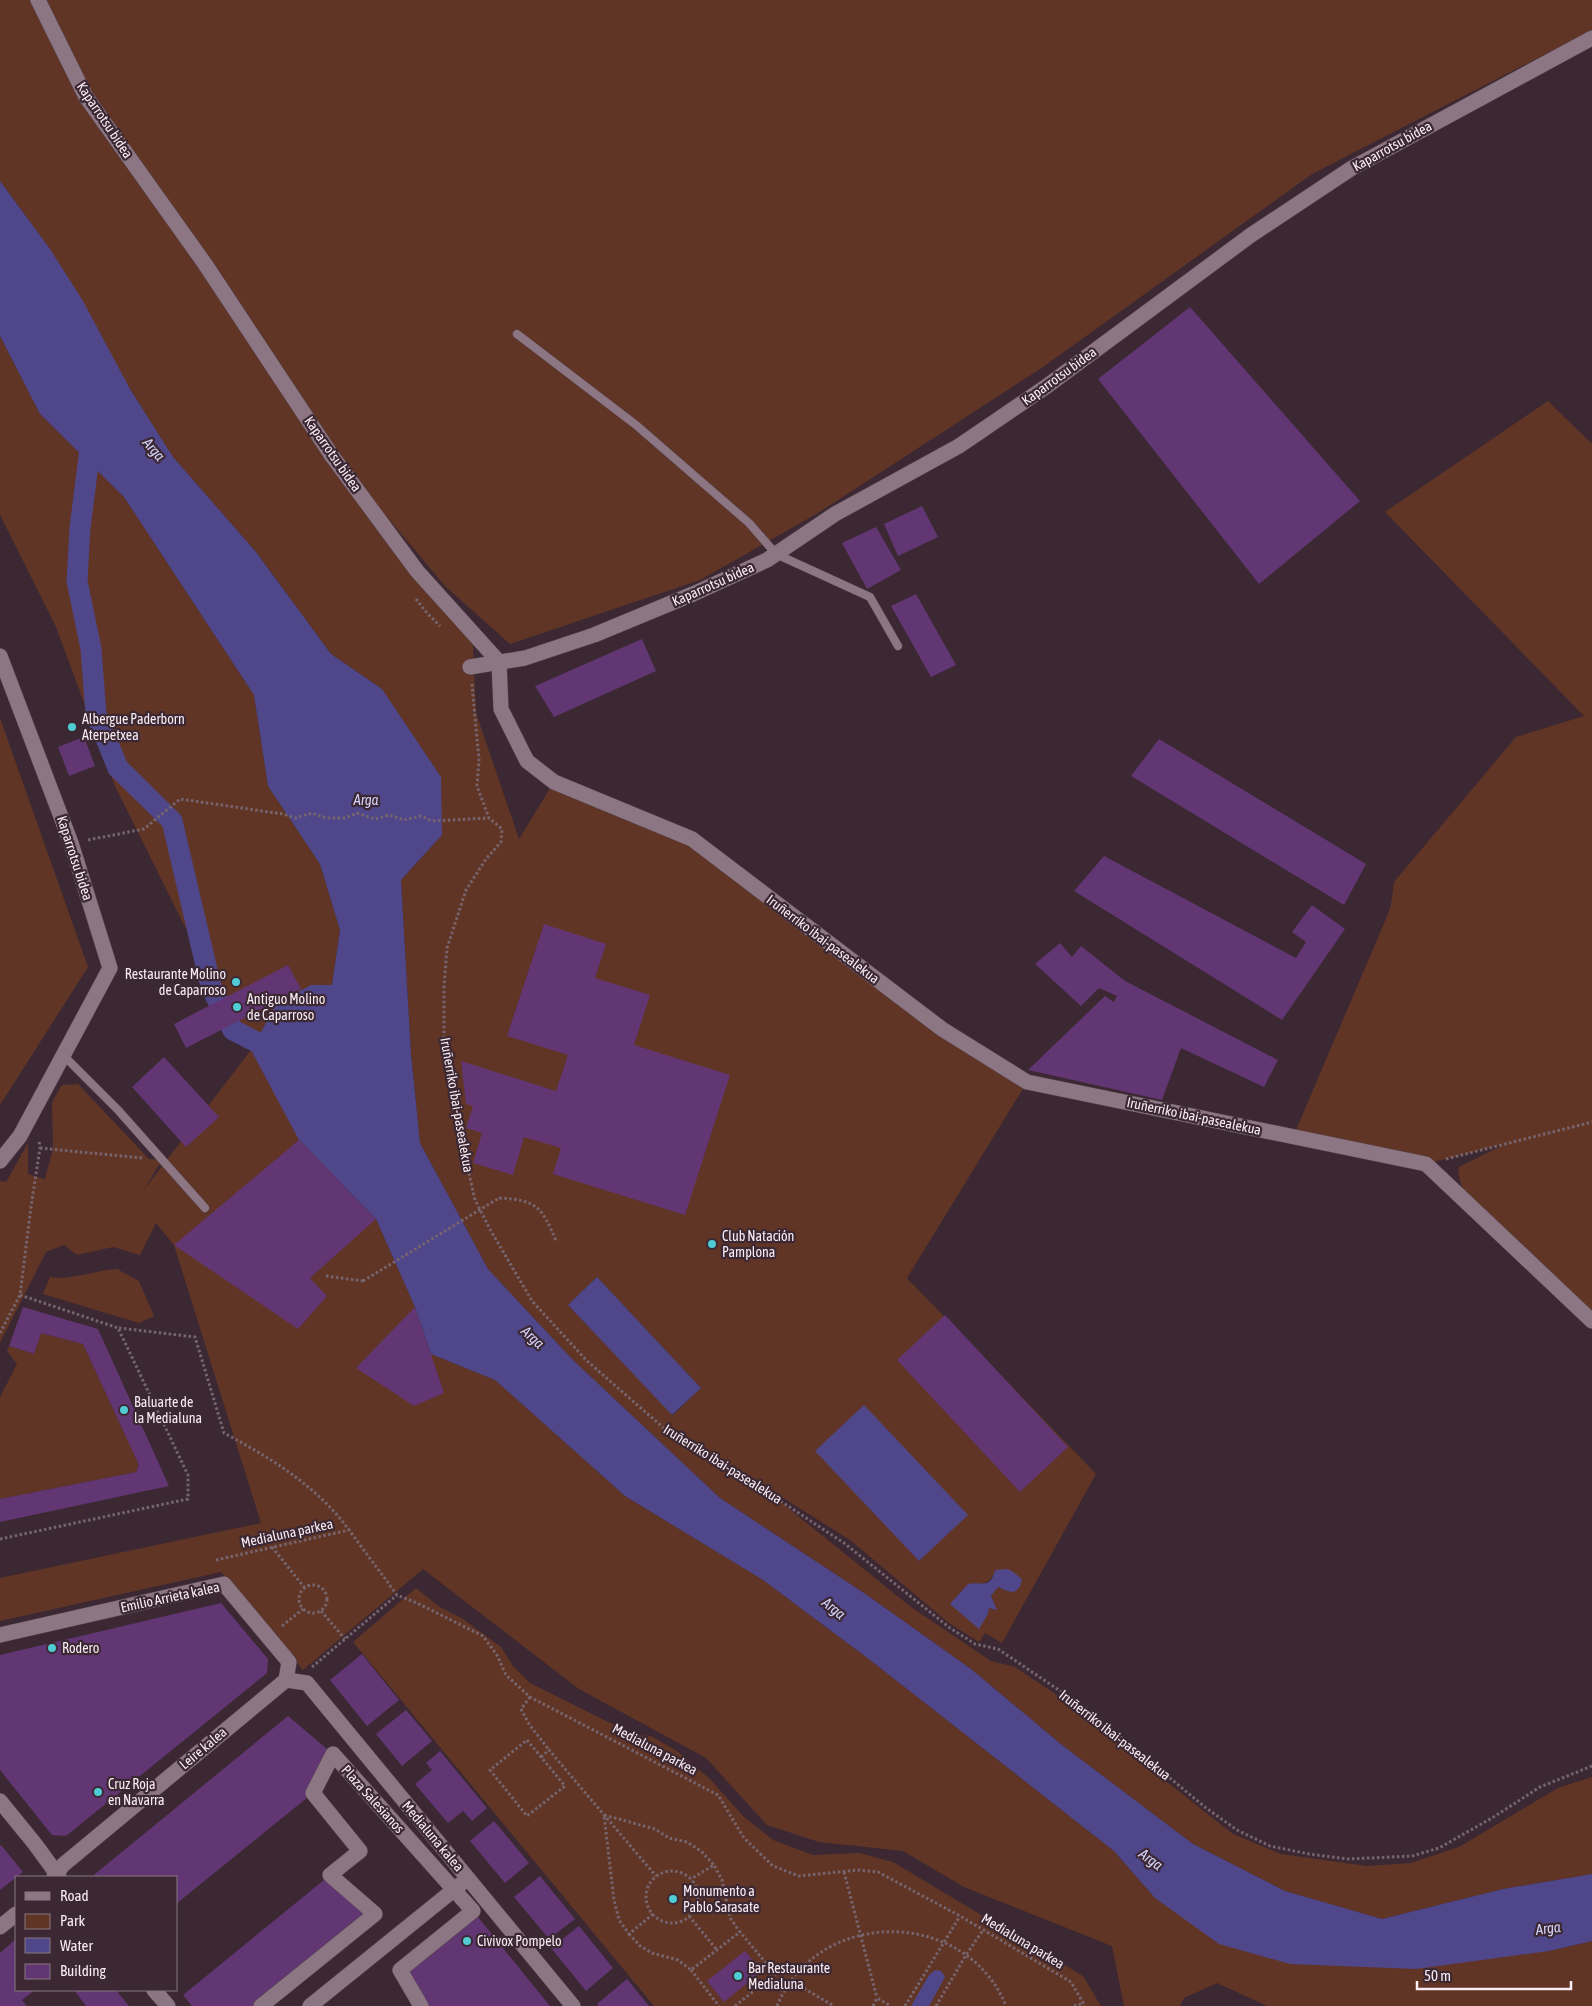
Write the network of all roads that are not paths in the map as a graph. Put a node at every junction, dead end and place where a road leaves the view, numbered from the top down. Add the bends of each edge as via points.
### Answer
1 (38, 0) edge
2 (1592, 38) edge
3 (517, 334) dead end
4 (776, 554) junction
5 (898, 646) dead end
6 (0, 656) edge
7 (499, 662) junction
8 (470, 667) road end
9 (63, 1055) junction
10 (0, 1161) edge
11 (205, 1208) dead end
12 (1592, 1321) edge
13 (0, 1635) edge
14 (286, 1680) junction
15 (0, 1801) edge
16 (57, 1876) edge
17 (468, 1878) junction
18 (454, 1889) junction
19 (15, 1915) edge
20 (0, 1927) edge
21 (155, 1991) edge
22 (168, 2006) edge
23 (261, 2006) edge
24 (310, 2006) edge
25 (420, 2006) edge
26 (573, 2006) edge

1 - 7 street, Kaparrotsu bidea via 86,97 205,264 332,456 417,571
2 - 4 street, Kaparrotsu bidea via 1352,168 1251,235 1047,386 959,446 835,514
3 - 4 lane via 636,425 749,523
4 - 5 lane via 870,597
4 - 7 street, Kaparrotsu bidea via 693,594 594,635 525,658
6 - 9 street, Kaparrotsu bidea via 72,843 110,968
7 - 8 street
7 - 12 street, Iruñerriko ibai-pasealekua via 501,709 527,761 554,782 692,840 942,1029 1027,1082 1426,1164
9 - 10 street, Kaparrotsu bidea via 20,1136
9 - 11 lane via 118,1110
13 - 14 street, Emilio Arrieta kalea via 224,1584 289,1662
14 - 16 street, Leire kalea via 70,1860
14 - 17 street, Medialuna kalea via 307,1683
15 - 16 street
17 - 18 street
17 - 26 street, Medialuna kalea
18 - 23 street, Plaza Salesianos via 333,1754 313,1793 360,1851 330,1875 374,1914
18 - 24 street
18 - 25 street, Plaza Salesianos via 473,1911 400,1970
19 - 20 street
21 - 22 street

